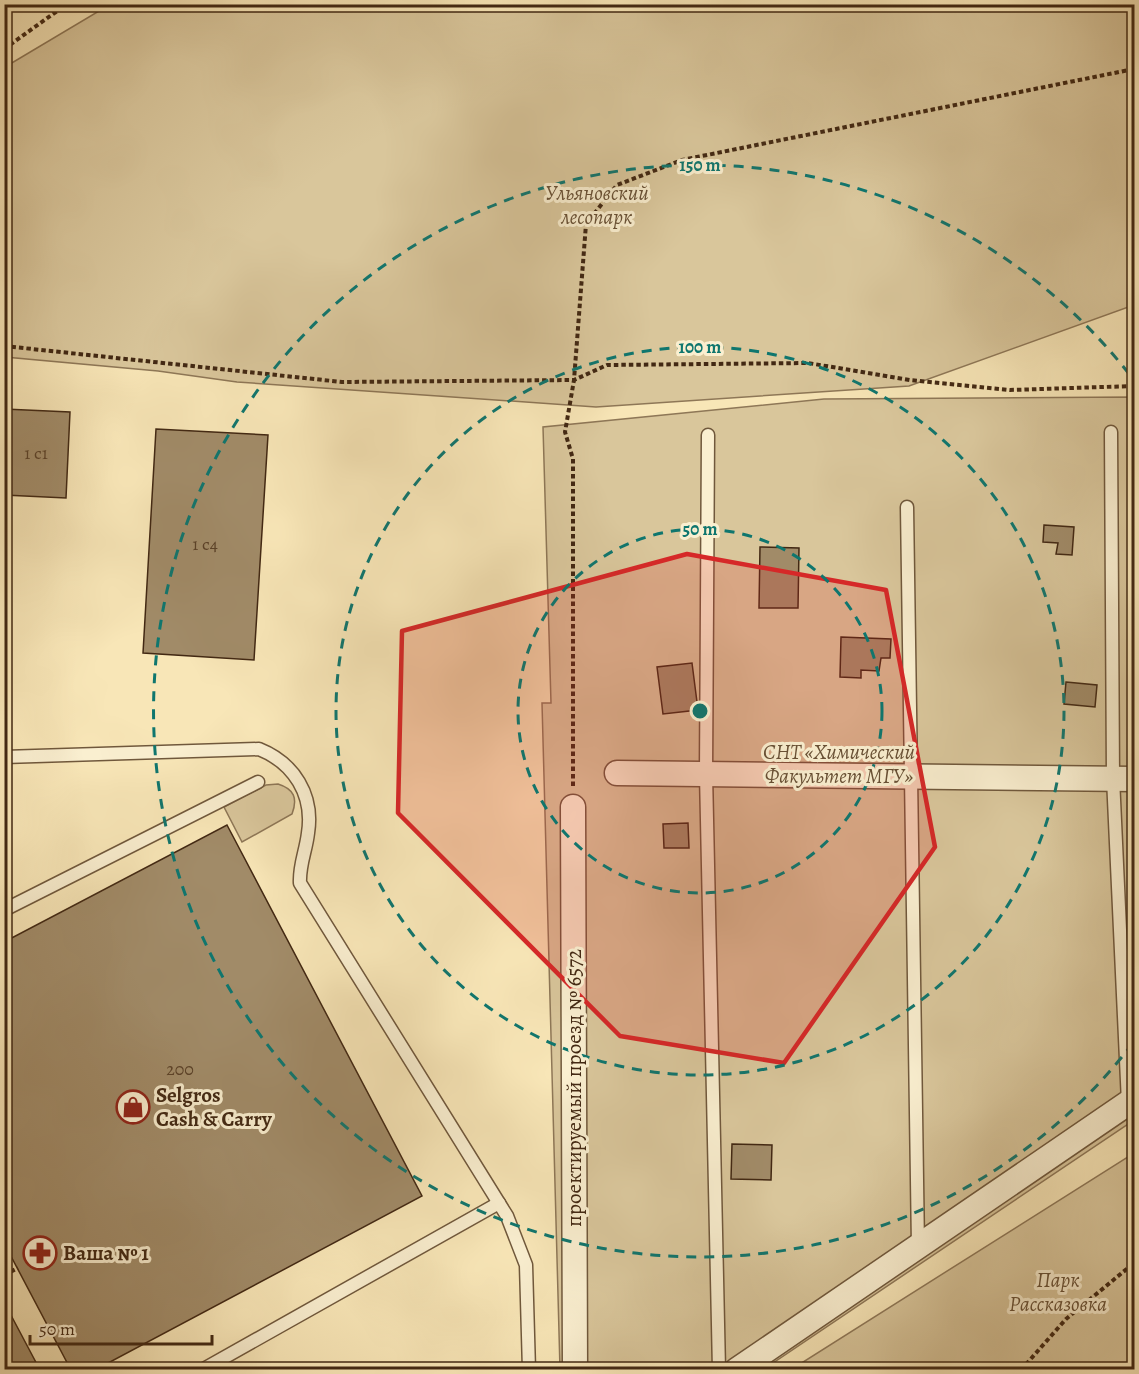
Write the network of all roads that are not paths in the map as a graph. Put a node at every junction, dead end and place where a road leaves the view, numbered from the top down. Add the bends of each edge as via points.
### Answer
1 (1111, 432) dead end
2 (708, 435) dead end
3 (907, 507) dead end
4 (4, 757) edge
5 (617, 773) dead end
6 (706, 774) junction
7 (912, 776) junction
8 (1124, 779) edge
9 (258, 782) dead end
10 (573, 807) road end
11 (4, 910) edge
12 (1131, 1101) edge
13 (499, 1203) junction
14 (918, 1248) junction
15 (202, 1370) edge
16 (529, 1370) edge
17 (575, 1370) edge
18 (719, 1370) edge
19 (737, 1370) edge

1 - 8 lane
2 - 6 lane
3 - 7 lane
4 - 13 lane via 259,749 278,756 289,766 309,815 300,884
5 - 6 street
6 - 7 street
6 - 18 lane
7 - 8 street
7 - 14 lane
8 - 12 lane
9 - 11 lane
10 - 17 street, проектируемый проезд № 6572
12 - 14 street
13 - 15 lane
13 - 16 lane via 526,1265
14 - 19 street

